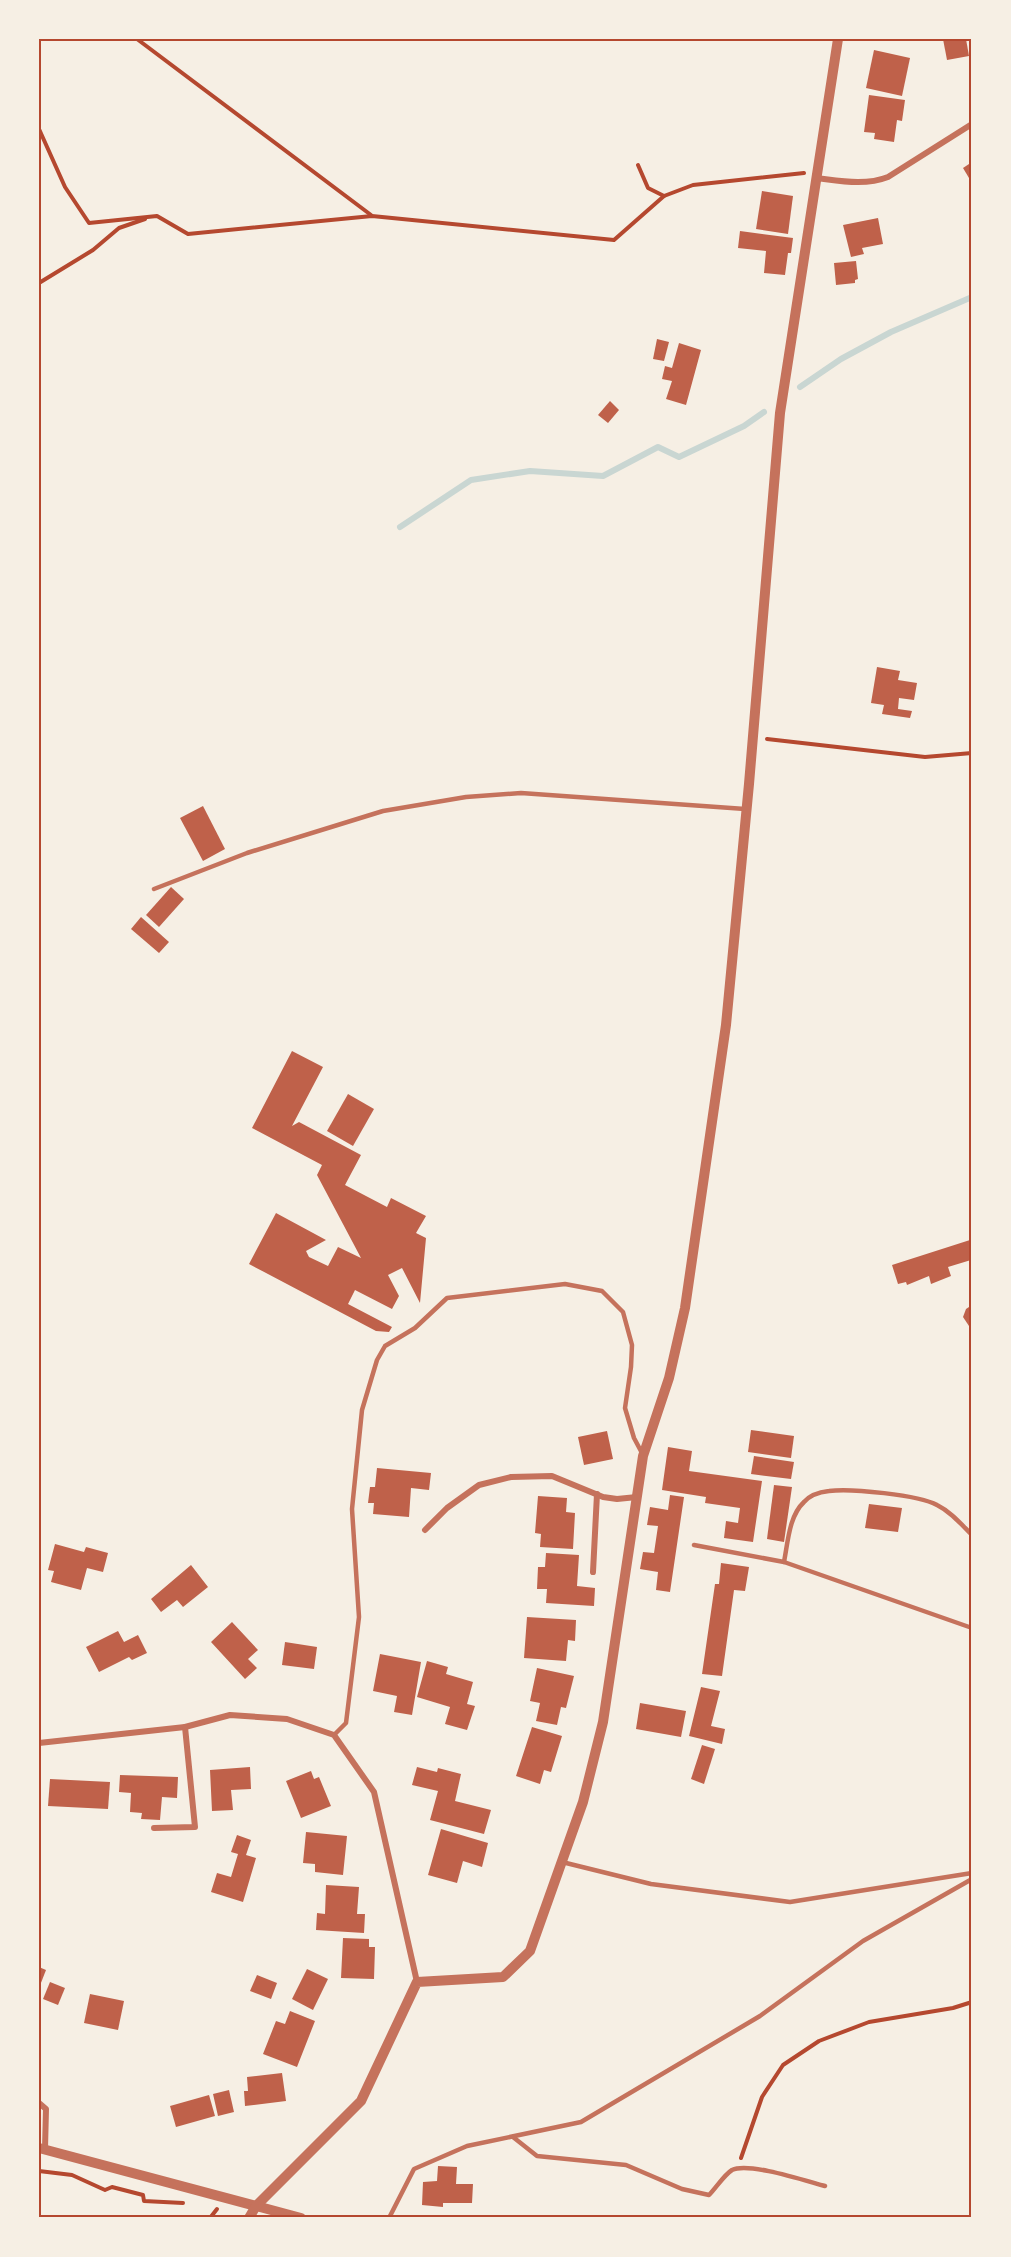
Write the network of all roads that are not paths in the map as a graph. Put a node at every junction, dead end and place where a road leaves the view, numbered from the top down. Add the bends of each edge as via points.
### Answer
1 (838, 39) edge
2 (972, 124) edge
3 (817, 176) junction
4 (746, 809) junction
5 (154, 889) dead end
6 (643, 1456) junction
7 (597, 1494) junction
8 (637, 1497) junction
9 (425, 1530) dead end
10 (972, 1535) edge
11 (694, 1545) dead end
12 (784, 1562) junction
13 (593, 1572) dead end
14 (972, 1628) edge
15 (185, 1727) junction
16 (334, 1735) junction
17 (39, 1743) edge
18 (154, 1828) dead end
19 (562, 1862) junction
20 (972, 1873) edge
21 (972, 1879) edge
22 (417, 1982) junction
23 (39, 2103) edge
24 (513, 2137) junction
25 (42, 2149) edge
26 (825, 2186) dead end
27 (256, 2206) junction
28 (249, 2218) edge
29 (301, 2218) edge
30 (389, 2218) edge

1 - 3 street
2 - 3 street via 874,182
3 - 4 street via 780,413
4 - 5 lane via 521,793 466,797 383,811 247,853
4 - 6 street via 726,1025 685,1308 669,1378
6 - 8 street
6 - 16 lane via 625,1408 632,1344 623,1312 602,1291 565,1284 447,1298 415,1328 385,1346 362,1410 352,1509 359,1617 346,1723
7 - 8 street via 616,1499
7 - 9 street via 552,1476 511,1477 479,1485
7 - 13 street
8 - 19 street via 603,1722 583,1802
10 - 12 lane via 936,1504 830,1490 819,1492 798,1507
11 - 12 lane
12 - 14 lane
15 - 16 street via 231,1715 287,1719
15 - 17 street
15 - 18 street via 195,1827
16 - 22 street via 374,1792
19 - 20 lane via 651,1884 790,1902
19 - 22 street via 530,1951 503,1977
21 - 24 lane via 863,1941 760,2016 580,2122
22 - 27 street via 361,2101
23 - 25 street via 46,2109
24 - 26 lane via 537,2156 626,2165 682,2189 709,2195 731,2170 741,2168
24 - 30 lane via 467,2146 414,2169
25 - 27 street
27 - 28 street
27 - 29 street

